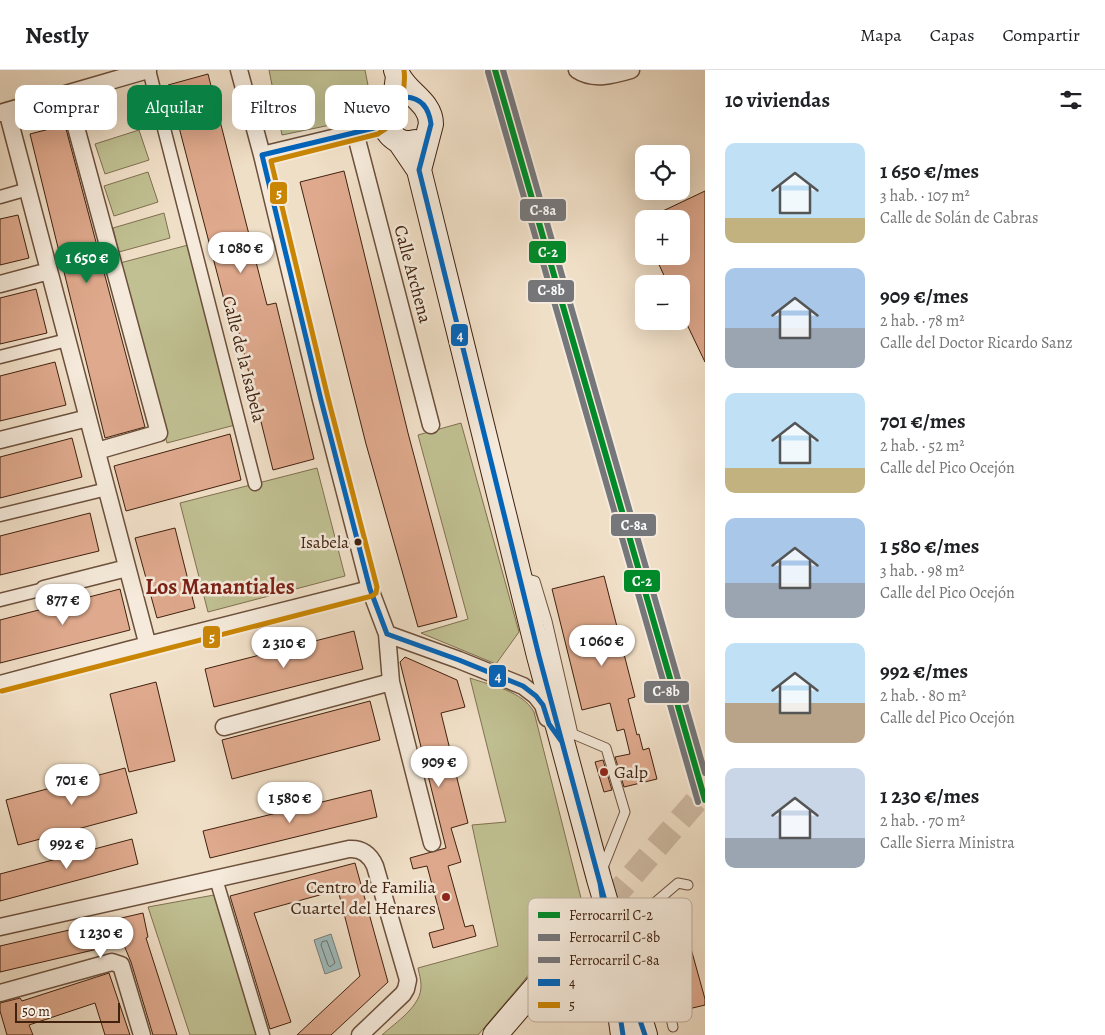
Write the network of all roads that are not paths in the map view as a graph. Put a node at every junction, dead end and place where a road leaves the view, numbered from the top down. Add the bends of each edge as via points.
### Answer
1 (148, 70) edge
2 (239, 70) edge
3 (577, 70) edge
4 (631, 70) edge
5 (397, 74) edge
6 (114, 75) edge
7 (89, 85) edge
8 (408, 99) edge
9 (418, 100) junction
10 (4, 112) edge
11 (77, 130) edge
12 (366, 130) edge
13 (391, 130) edge
14 (392, 130) edge
15 (429, 131) junction
16 (355, 132) junction
17 (262, 155) junction
18 (419, 170) junction
19 (28, 189) junction
20 (0, 197) edge
21 (49, 271) junction
22 (0, 284) edge
23 (67, 340) junction
24 (0, 357) edge
25 (88, 418) junction
26 (431, 425) dead end
27 (0, 440) edge
28 (97, 451) junction
29 (255, 484) dead end
30 (107, 489) junction
31 (0, 515) edge
32 (127, 568) junction
33 (44, 589) joint
34 (370, 589) junction
35 (0, 600) edge
36 (387, 634) junction
37 (148, 646) junction
38 (391, 682) junction
39 (0, 684) edge
40 (564, 726) junction
41 (224, 727) dead end
42 (432, 843) dead end
43 (216, 879) junction
44 (598, 880) junction
45 (688, 885) dead end
46 (601, 898) edge
47 (603, 898) edge
48 (659, 898) edge
49 (0, 928) edge
50 (0, 993) edge
51 (528, 998) edge
52 (621, 1022) edge
53 (641, 1022) edge
54 (672, 1022) edge
55 (673, 1027) dead end
56 (498, 1034) edge
57 (142, 1035) edge
58 (262, 1035) edge
59 (360, 1035) edge
60 (623, 1035) edge
61 (645, 1035) edge

1 - 6 street
1 - 29 street, Calle de la Isabela
2 - 17 street
3 - 4 street via 597,77
5 - 9 main road
6 - 7 street
8 - 9 main road
9 - 15 main road via 429,110
10 - 19 street
11 - 28 street via 159,433
12 - 16 street
13 - 18 main road
14 - 15 main road via 407,143 420,141
15 - 18 main road
16 - 17 street
16 - 26 street, Calle Archena
17 - 34 street
18 - 40 main road via 520,577
19 - 20 street
19 - 21 street
21 - 22 street
21 - 23 street
23 - 24 street
23 - 25 street
25 - 27 street
25 - 28 street
28 - 30 street
30 - 31 street
30 - 32 street
32 - 33 street
32 - 37 street
33 - 35 street
34 - 36 street
34 - 37 street
36 - 38 street
36 - 40 street via 523,686 543,705 549,724
37 - 39 street
38 - 41 street
38 - 42 street
40 - 44 main road
40 - 44 lane via 606,748 625,812
43 - 49 street
43 - 58 street
43 - 59 street via 349,849 360,850 369,856 375,866 408,980 402,994
44 - 46 main road
44 - 47 main road
45 - 48 lane via 678,883
50 - 57 street via 112,962 121,965
51 - 56 main road
52 - 60 main road
53 - 61 main road
54 - 55 lane

